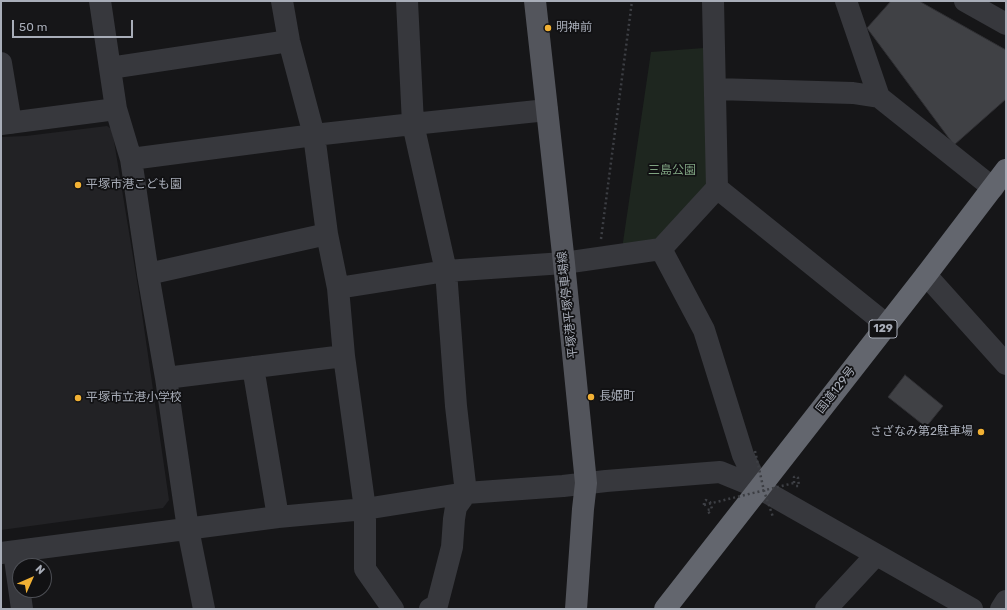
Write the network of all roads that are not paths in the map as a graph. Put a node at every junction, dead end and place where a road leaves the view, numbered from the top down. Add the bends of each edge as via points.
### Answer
1 (100, 1) edge
2 (282, 1) edge
3 (407, 1) edge
4 (535, 1) edge
5 (713, 1) edge
6 (846, 1) edge
7 (965, 1) edge
8 (1006, 24) edge
9 (289, 41) junction
10 (1, 63) edge
11 (110, 68) junction
12 (715, 89) junction
13 (880, 97) junction
14 (116, 109) junction
15 (547, 110) junction
16 (6, 123) edge
17 (413, 124) junction
18 (314, 135) junction
19 (131, 159) junction
20 (1001, 181) edge
21 (717, 188) junction
22 (327, 234) junction
23 (661, 249) junction
24 (564, 263) junction
25 (446, 271) junction
26 (148, 274) junction
27 (926, 275) junction
28 (338, 288) junction
29 (887, 325) junction
30 (344, 356) junction
31 (1006, 364) edge
32 (252, 367) junction
33 (166, 378) junction
34 (586, 483) junction
35 (762, 489) junction
36 (466, 493) junction
37 (365, 509) junction
38 (278, 517) junction
39 (188, 529) junction
40 (7, 553) edge
41 (876, 555) junction
42 (1006, 601) edge
43 (22, 609) edge
44 (204, 609) edge
45 (393, 609) edge
46 (430, 609) edge
47 (576, 609) edge
48 (665, 609) edge
49 (826, 609) edge
50 (972, 609) edge
51 (1001, 609) edge

1 - 11 street
2 - 9 street
3 - 17 street
4 - 15 main road, 平塚港平塚停車場線
5 - 12 street
6 - 13 street
7 - 8 street
9 - 11 street
9 - 18 street
10 - 16 street
11 - 14 street
12 - 13 street
12 - 21 street
13 - 20 street
14 - 16 street
14 - 19 street
15 - 17 street
15 - 24 main road, 平塚港平塚停車場線
17 - 18 street
17 - 25 street
18 - 19 street
18 - 22 street
19 - 26 street
20 - 27 highway, 国道129号 / 129
21 - 23 street
21 - 29 street
22 - 26 street
22 - 28 street
23 - 24 street
23 - 35 street via 704,330 743,455
24 - 25 street
24 - 34 main road, 平塚港平塚停車場線
25 - 28 street
25 - 36 street via 456,406
26 - 33 street
27 - 29 highway, 国道129号 / 129
27 - 31 street
28 - 30 street
29 - 35 highway, 国道129号 / 129
30 - 32 street
30 - 37 street
32 - 33 street
32 - 38 street
33 - 39 street
34 - 35 street via 720,472
34 - 36 street
34 - 47 main road, 平塚港平塚停車場線
35 - 41 street
35 - 48 highway, 国道129号 / 129
36 - 37 street
36 - 46 street via 456,506 452,547 437,605
37 - 38 street
37 - 45 street via 365,569
38 - 39 street
39 - 40 street
39 - 44 street
40 - 43 street
41 - 49 street
41 - 50 street
42 - 51 street

